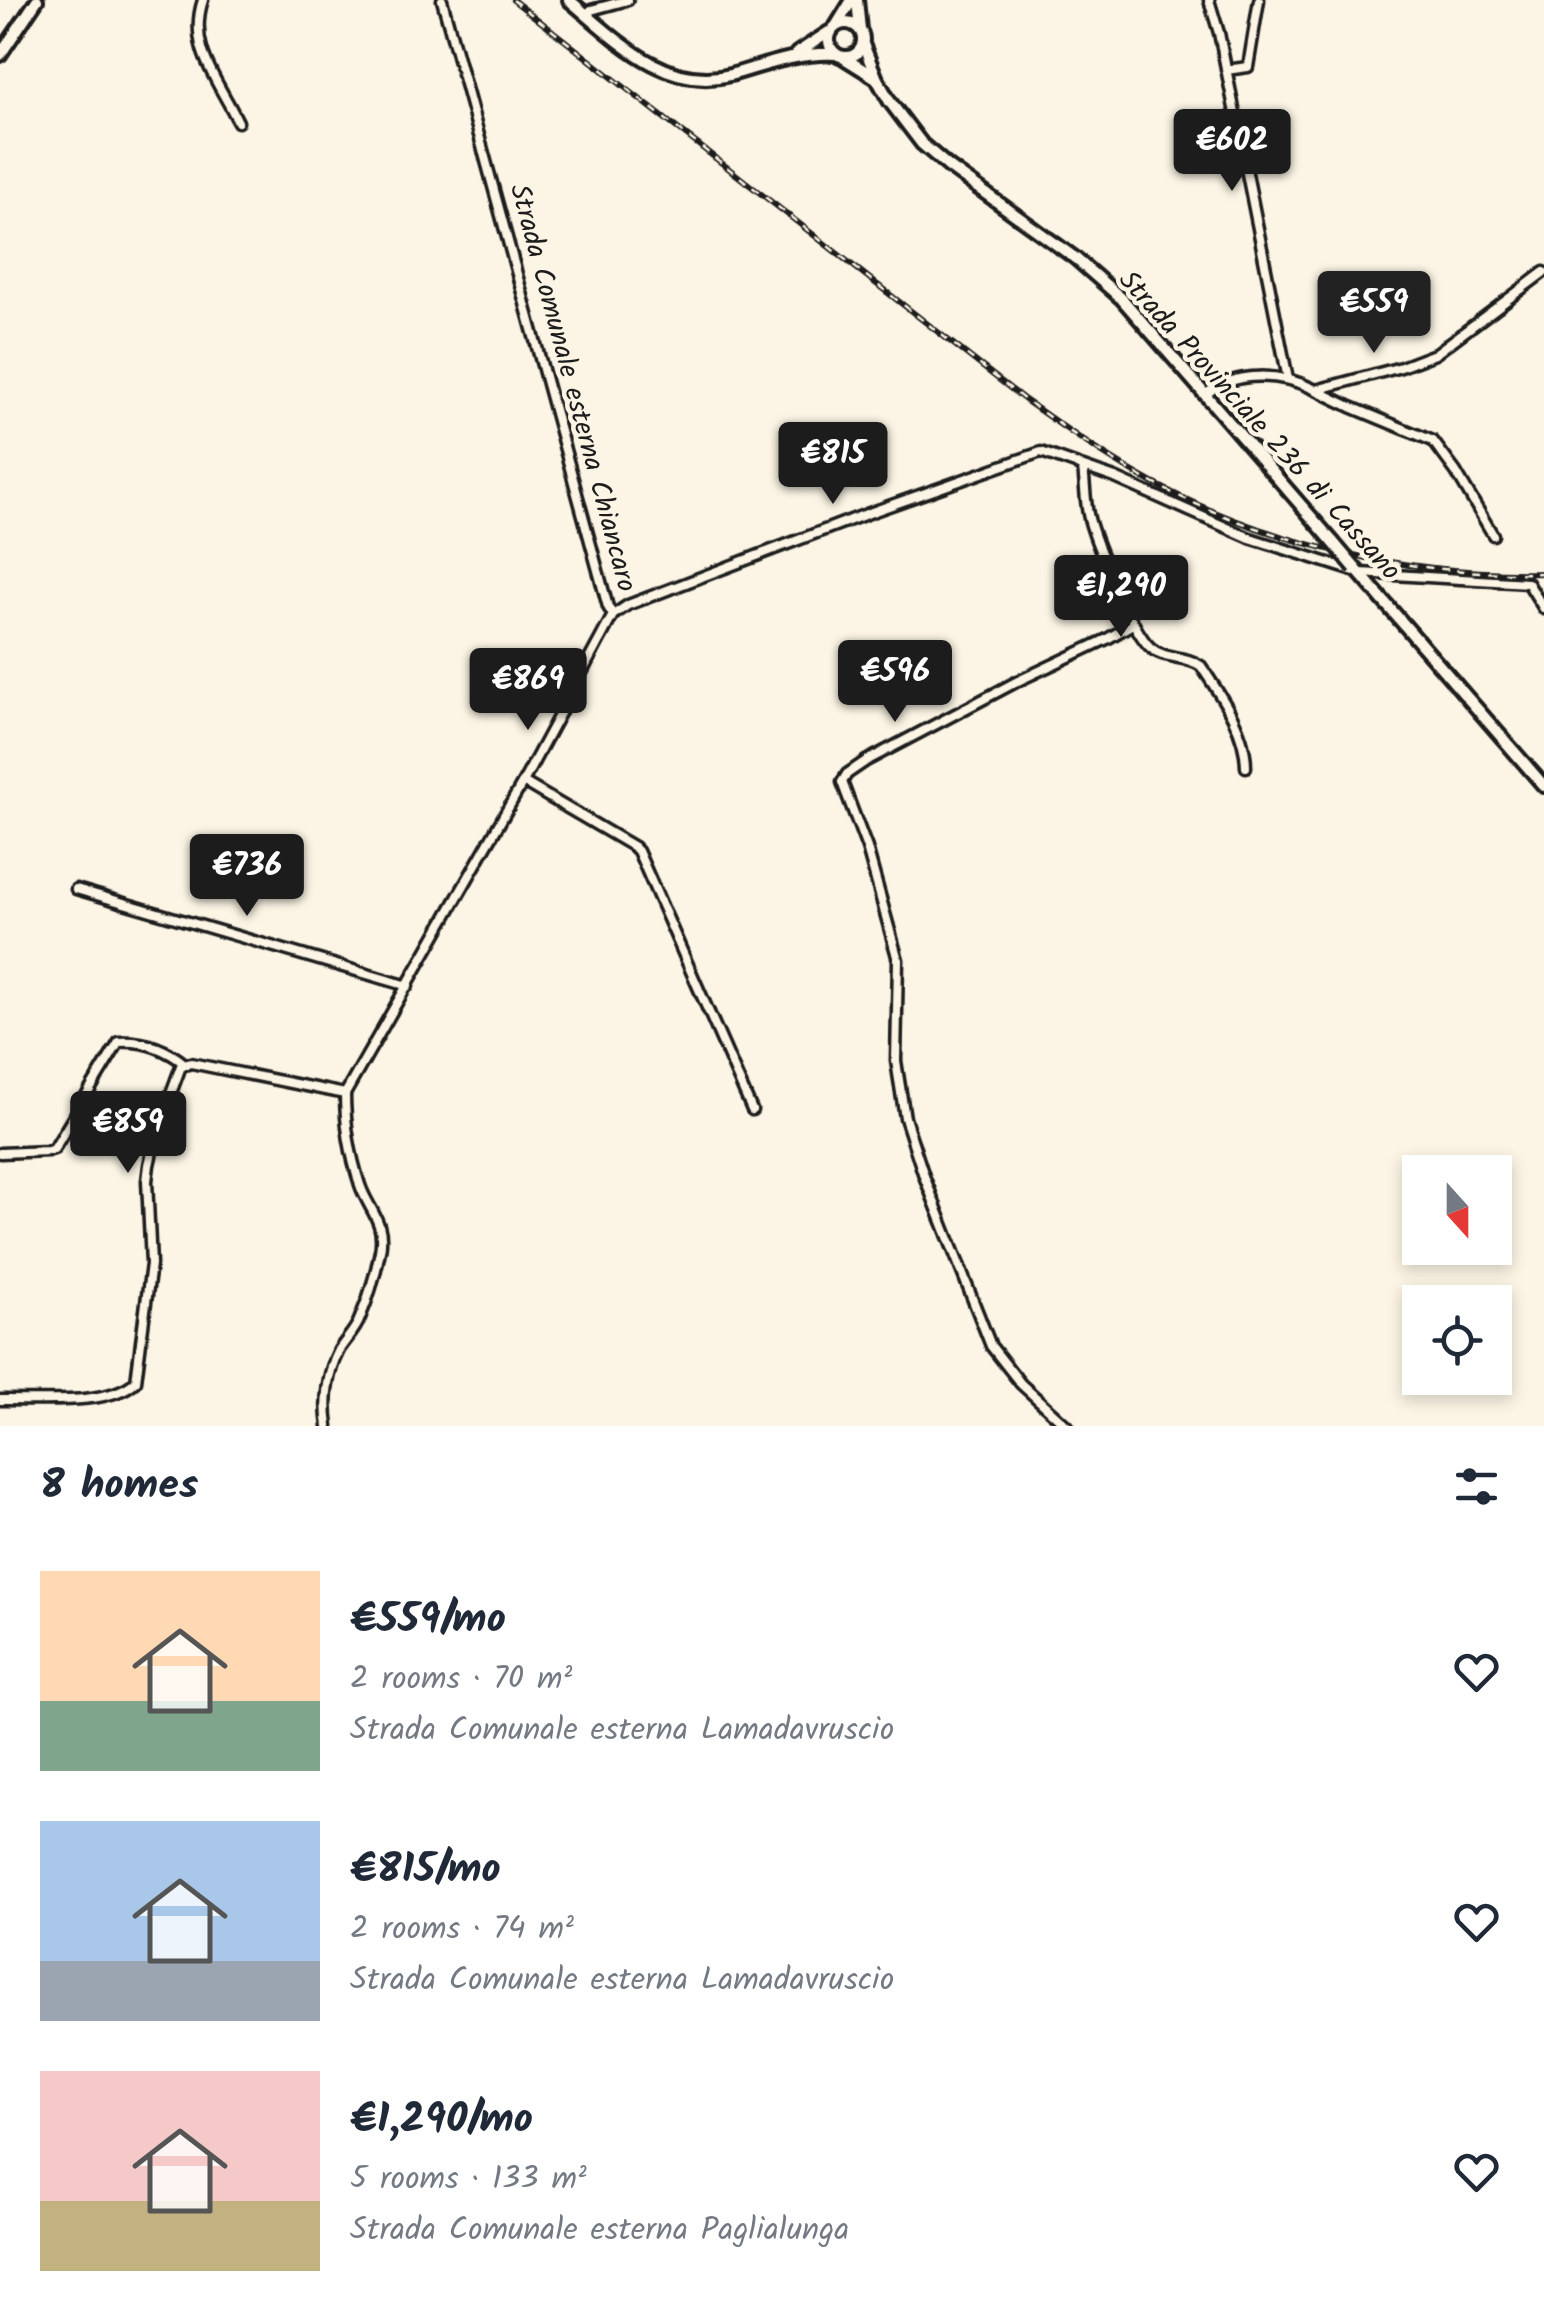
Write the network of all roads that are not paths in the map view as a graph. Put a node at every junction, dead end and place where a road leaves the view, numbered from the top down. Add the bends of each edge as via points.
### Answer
1 (37, 0) edge
2 (202, 0) edge
3 (442, 0) edge
4 (569, 0) edge
5 (628, 0) edge
6 (854, 0) edge
7 (1210, 0) edge
8 (1259, 0) edge
9 (587, 14) junction
10 (834, 28) junction
11 (860, 31) junction
12 (862, 44) junction
13 (0, 55) edge
14 (792, 56) junction
15 (839, 56) junction
16 (1226, 70) junction
17 (877, 79) junction
18 (238, 122) dead end
19 (1544, 272) edge
20 (1288, 379) junction
21 (1316, 390) junction
22 (1206, 394) junction
23 (1083, 468) junction
24 (1493, 535) dead end
25 (1357, 570) junction
26 (1544, 608) edge
27 (613, 615) junction
28 (1134, 623) junction
29 (1246, 768) dead end
30 (522, 782) junction
31 (1544, 786) edge
32 (76, 888) dead end
33 (408, 986) junction
34 (186, 1064) junction
35 (345, 1094) junction
36 (752, 1110) dead end
37 (0, 1153) edge
38 (0, 1400) edge
39 (328, 1426) edge
40 (1067, 1426) edge

1 - 13 main road
2 - 18 street via 201,49
3 - 27 street, Strada Comunale esterna Chiancaro
4 - 9 main road
5 - 9 street
6 - 10 main road
6 - 11 main road
7 - 16 street
8 - 16 street via 1248,67
9 - 14 main road via 647,62 690,77 718,78
10 - 11 main road via 852,24
10 - 14 main road
10 - 15 main road via 829,46
11 - 12 main road
12 - 15 main road via 853,56
12 - 17 main road, Strada Provinciale 236 di Cassano
14 - 15 main road
15 - 17 main road
16 - 20 street
17 - 22 main road, Strada Provinciale 236 di Cassano via 922,144 1090,271
19 - 21 street via 1426,359
20 - 21 street
20 - 22 street via 1256,376
21 - 24 street via 1433,441
22 - 25 main road, Strada Provinciale 236 di Cassano, bridge
23 - 25 street via 1250,538
23 - 27 street via 1034,453
23 - 28 street via 1091,524
25 - 26 street via 1528,583
25 - 31 main road, Strada Provinciale 236 di Cassano
27 - 30 street, Strada Comunale esterna Chiancaro
28 - 29 street via 1154,651 1201,666 1243,741
28 - 40 street via 842,779 899,966 896,1060 904,1118 924,1176 991,1346
30 - 33 street, Strada Comunale esterna Chiancaro
30 - 36 street via 638,851
32 - 33 street
33 - 35 street, Strada Comunale esterna Chiancaro
34 - 35 street
34 - 37 street via 163,1049 118,1042 54,1149
34 - 38 street via 177,1073 148,1165 151,1264 136,1381 95,1397
35 - 39 street via 357,1172 382,1245 360,1320 332,1365

